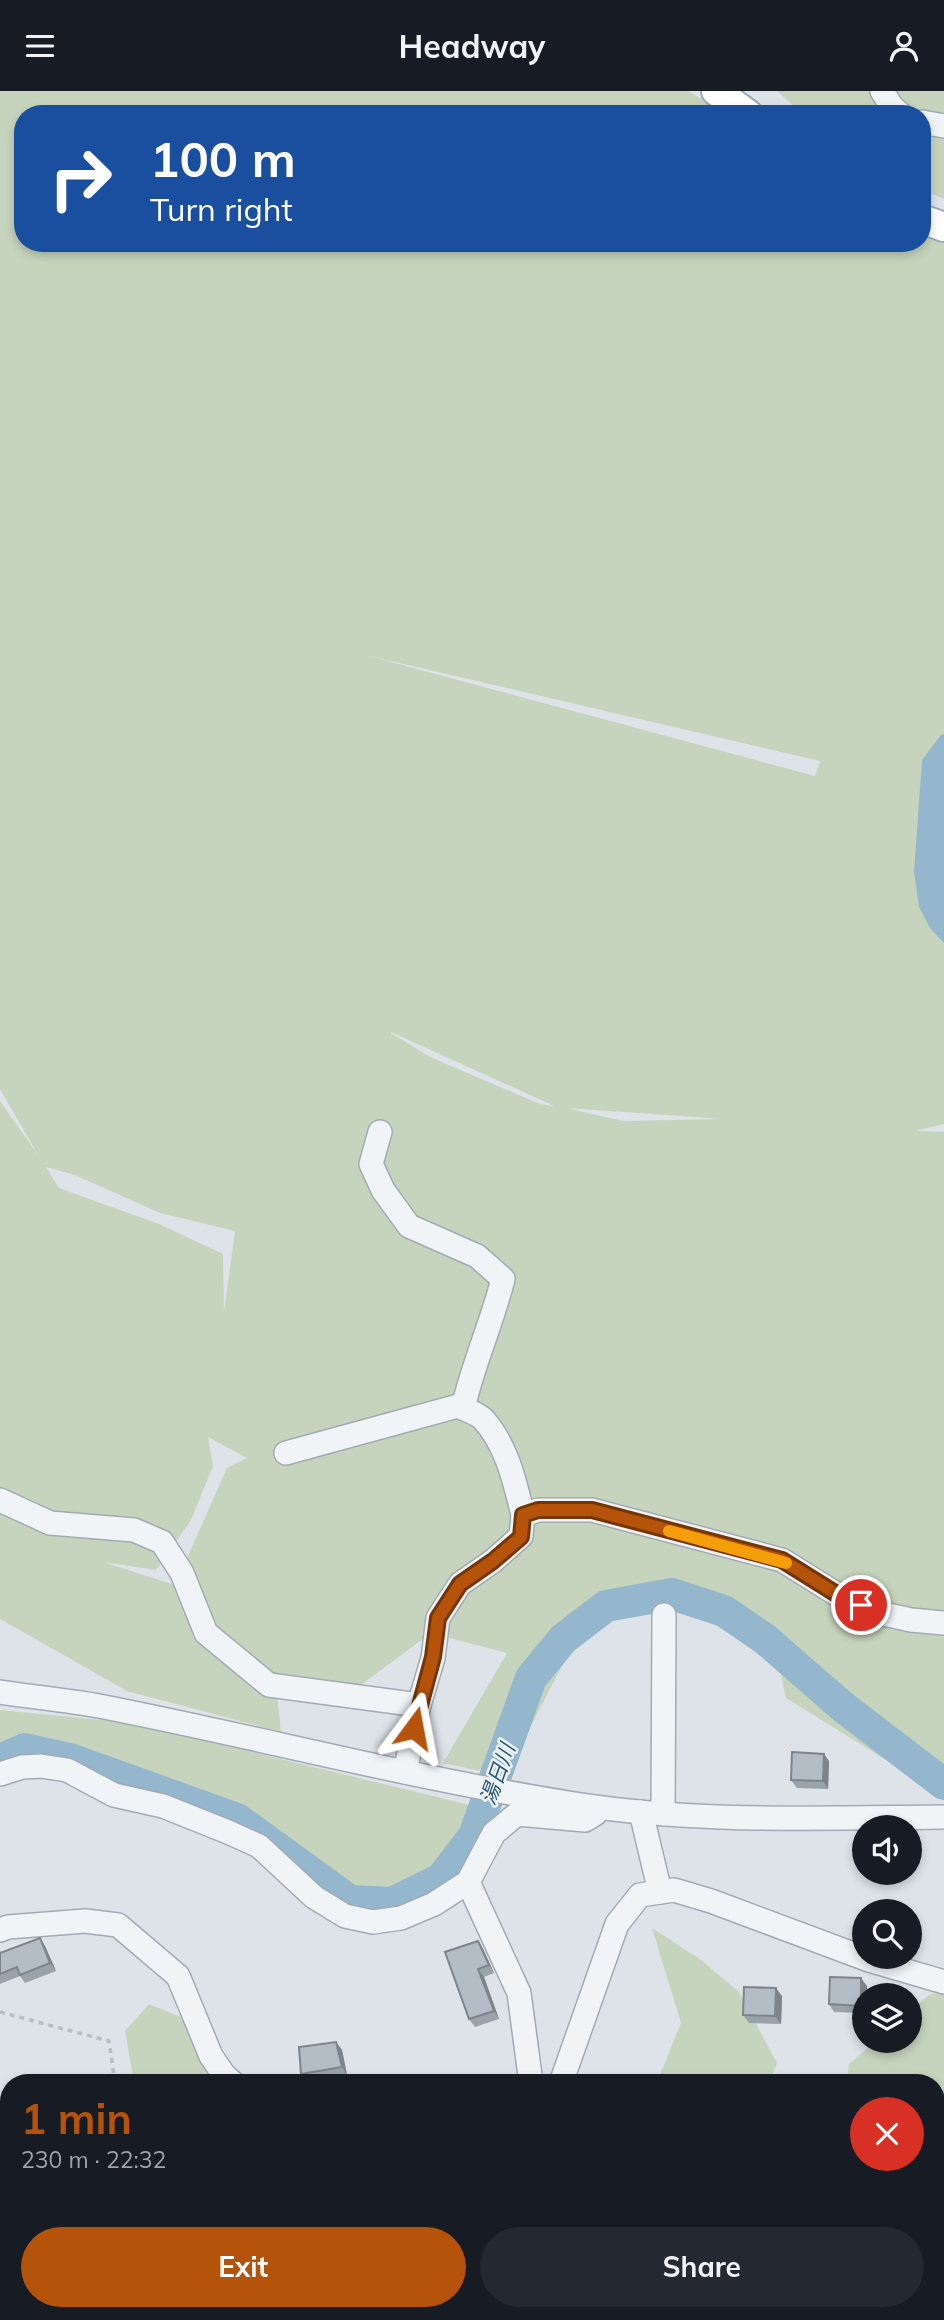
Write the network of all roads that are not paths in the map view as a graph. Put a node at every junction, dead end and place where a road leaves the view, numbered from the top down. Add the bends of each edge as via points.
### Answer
1 (716, 91) edge
2 (735, 105) edge
3 (380, 1132) dead end
4 (463, 1408) junction
5 (286, 1453) dead end
6 (0, 1500) edge
7 (523, 1515) junction
8 (664, 1615) dead end
9 (944, 1623) edge
10 (0, 1692) edge
11 (419, 1706) junction
12 (0, 1774) edge
13 (414, 1774) junction
14 (606, 1808) junction
15 (652, 1813) junction
16 (944, 1817) edge
17 (468, 1882) junction
18 (660, 1892) junction
19 (0, 1930) edge
20 (944, 1982) edge
21 (223, 2074) edge
22 (530, 2074) edge
23 (564, 2074) edge

1 - 2 main road
3 - 4 street via 370,1164 409,1226 477,1256 503,1279
4 - 5 street
4 - 7 street via 481,1417 498,1442
6 - 11 street via 50,1523 134,1530 162,1542 182,1573 206,1633 269,1685
7 - 9 street via 538,1510 592,1510 782,1560 838,1595 884,1614
7 - 11 street via 521,1537 460,1584 438,1618
8 - 15 street
10 - 13 street via 97,1706
11 - 13 street
12 - 17 street via 22,1767 67,1770 114,1795 163,1806 228,1832 258,1846 314,1898 345,1916 373,1921 401,1918
13 - 14 street
14 - 15 street
14 - 17 street via 585,1820 517,1814 494,1833
15 - 16 street
15 - 18 street
17 - 22 street via 519,1993
18 - 20 street via 674,1890 711,1901 869,1960
18 - 23 street via 640,1895 617,1924
19 - 21 street via 85,1921 117,1925 178,1976 211,2056

